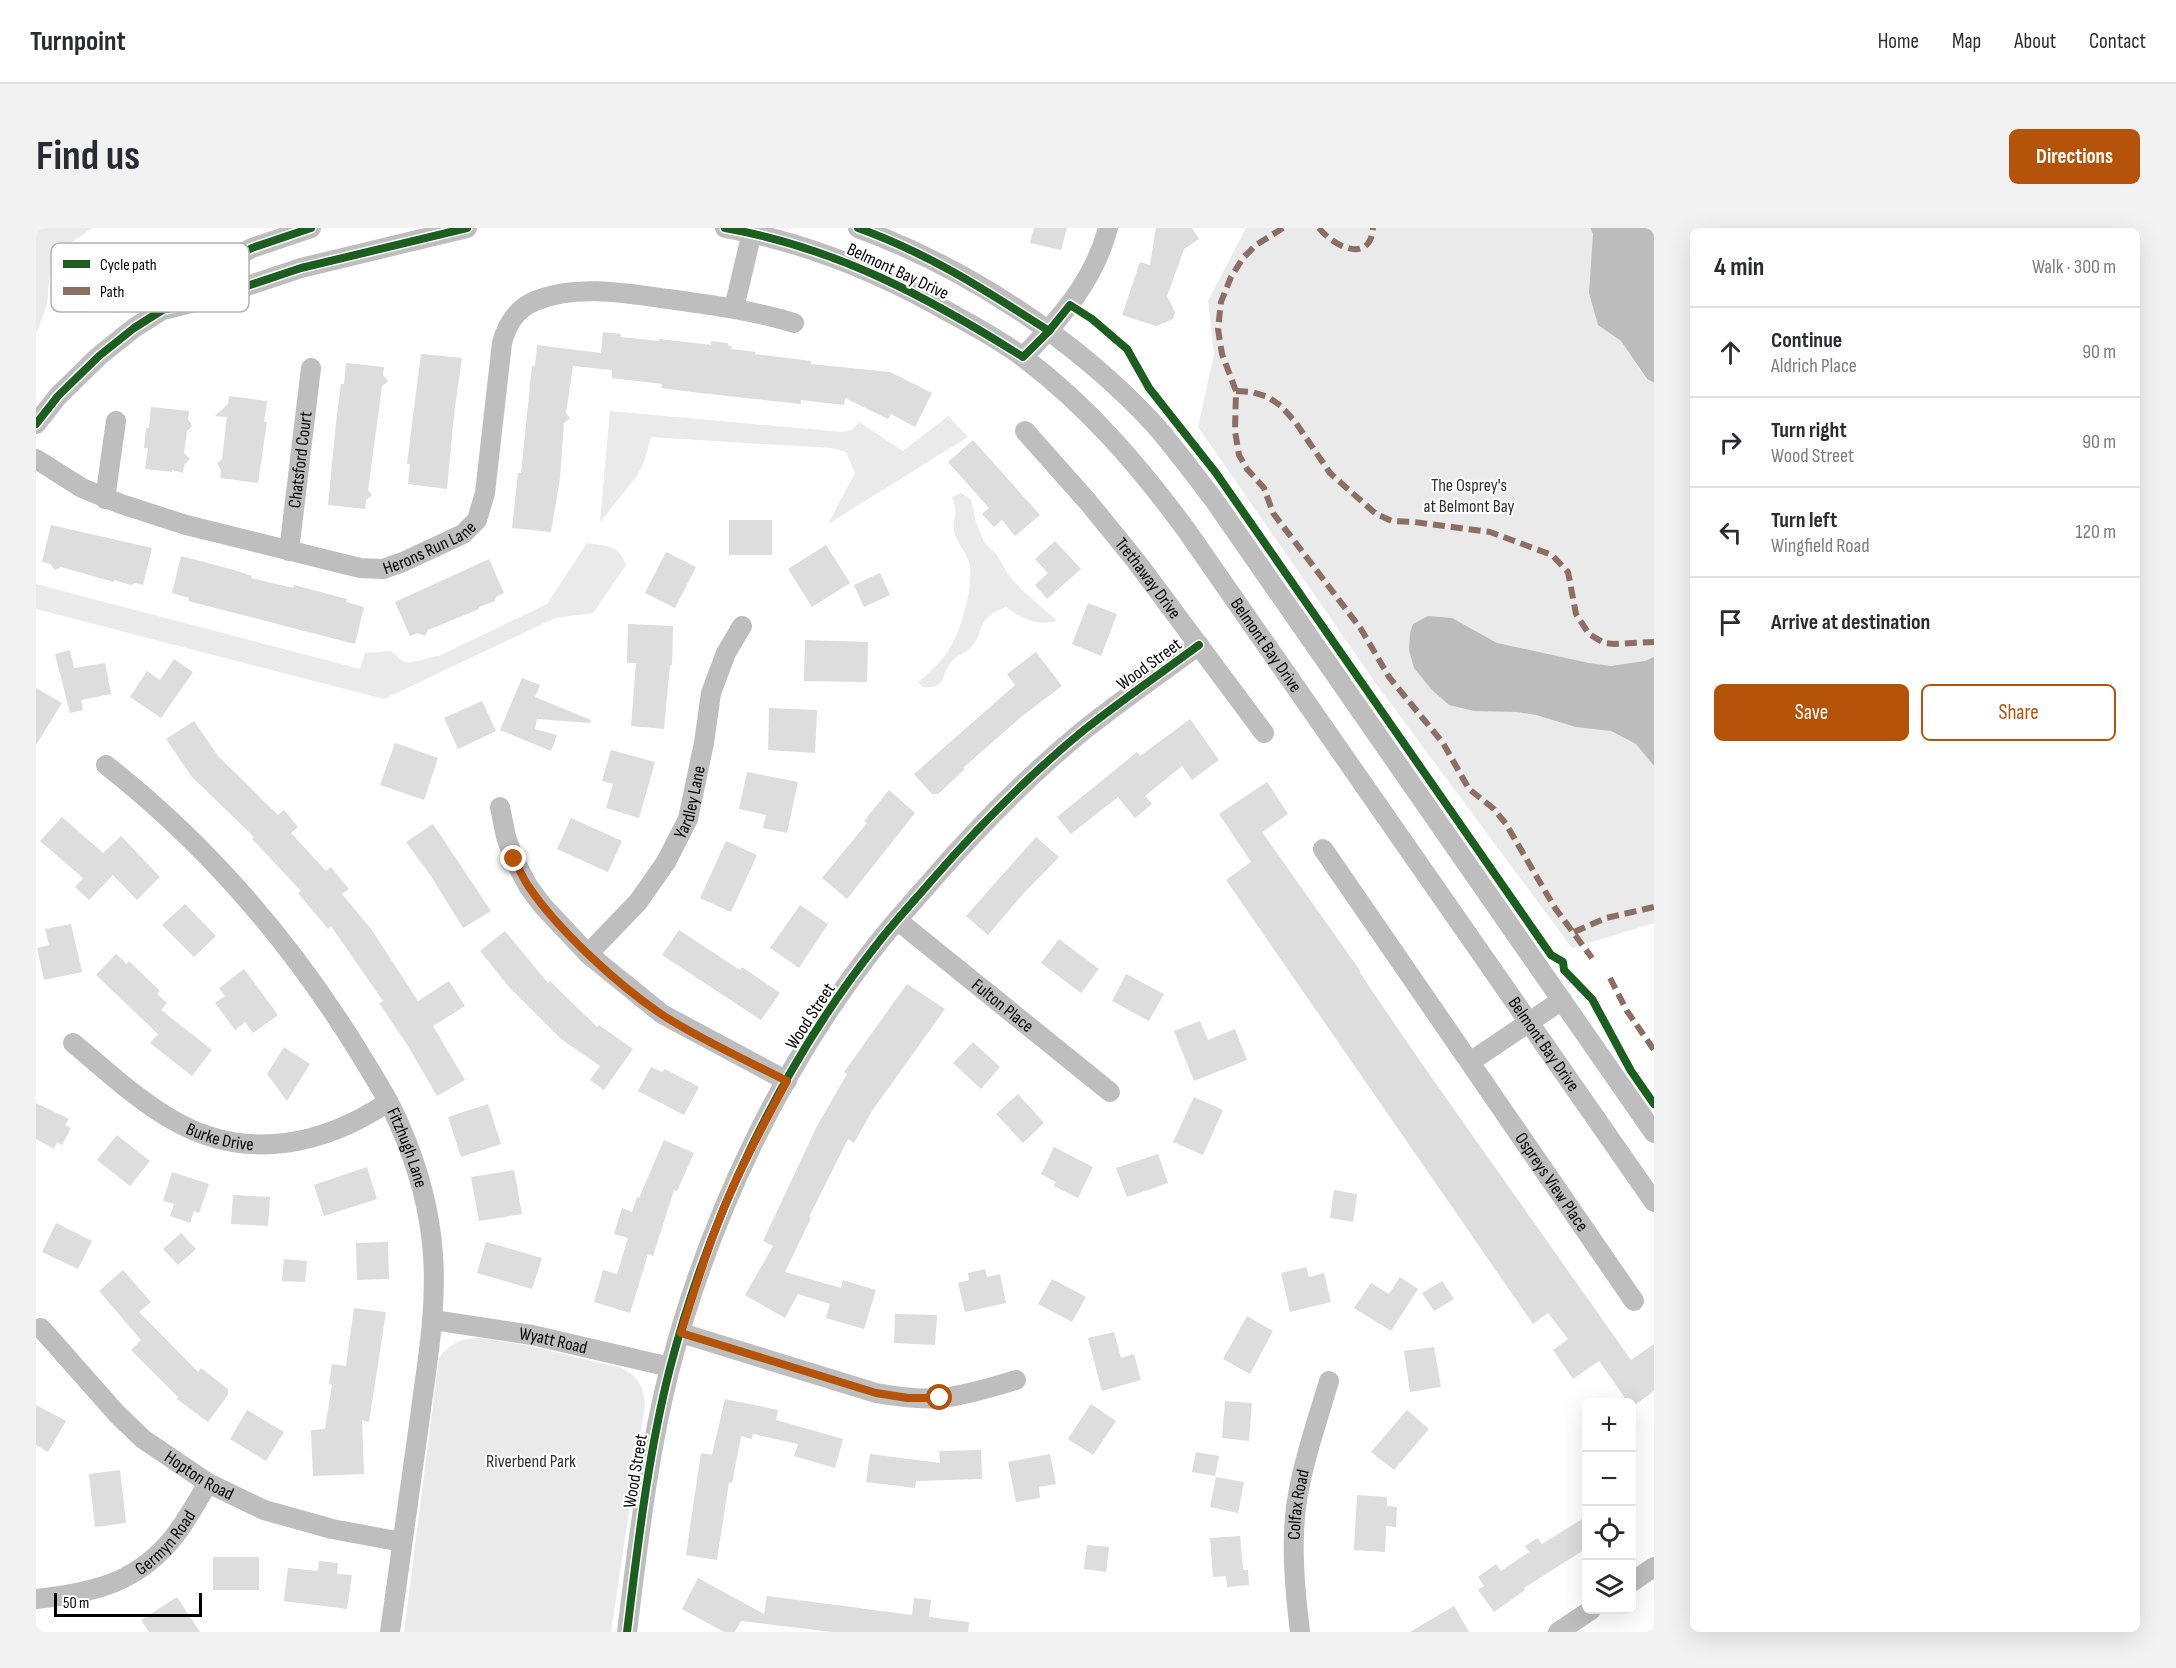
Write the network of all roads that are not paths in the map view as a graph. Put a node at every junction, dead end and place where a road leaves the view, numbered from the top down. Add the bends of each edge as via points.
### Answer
1 (311, 228) edge
2 (467, 228) edge
3 (725, 228) edge
4 (858, 228) edge
5 (1108, 228) edge
6 (752, 231) edge
7 (249, 250) edge
8 (249, 286) edge
9 (734, 308) junction
10 (159, 312) edge
11 (794, 323) dead end
12 (1049, 331) junction
13 (1023, 357) junction
14 (311, 368) dead end
15 (116, 422) dead end
16 (36, 424) edge
17 (1025, 431) dead end
18 (36, 459) edge
19 (105, 499) junction
20 (289, 551) junction
21 (742, 626) dead end
22 (1200, 645) junction
23 (1264, 733) dead end
24 (106, 765) dead end
25 (500, 807) dead end
26 (1323, 849) dead end
27 (897, 920) junction
28 (588, 954) junction
29 (1562, 1000) junction
30 (1528, 1023) junction
31 (73, 1042) dead end
32 (1470, 1062) junction
33 (787, 1081) junction
34 (1110, 1092) dead end
35 (388, 1102) junction
36 (1654, 1132) edge
37 (1654, 1202) edge
38 (1634, 1301) dead end
39 (433, 1320) junction
40 (41, 1328) dead end
41 (681, 1333) junction
42 (670, 1367) junction
43 (1016, 1380) dead end
44 (1329, 1381) dead end
45 (208, 1483) junction
46 (402, 1542) junction
47 (1654, 1567) edge
48 (1636, 1579) edge
49 (36, 1599) edge
50 (1585, 1614) edge
51 (390, 1632) edge
52 (627, 1632) edge
53 (1300, 1632) edge
54 (1557, 1632) edge

1 - 7 street
2 - 8 street via 383,246
3 - 6 street, Belmont Bay Drive
4 - 12 street, Belmont Bay Drive via 945,266
5 - 12 street via 1083,286
6 - 9 street
6 - 13 street, Belmont Bay Drive via 839,259 913,292
9 - 11 street, Herons Run Lane
9 - 20 street, Herons Run Lane via 611,292 558,295 535,301 517,313 504,333 485,493 477,520 470,528 382,569 360,568
10 - 16 street via 99,356
12 - 13 street
12 - 29 street, Belmont Bay Drive via 1153,424 1214,500
13 - 30 street, Belmont Bay Drive via 1114,441 1158,492
14 - 20 street, Chatsford Court
15 - 19 street
17 - 22 street, Trethaway Drive via 1088,502
18 - 19 street, Herons Run Lane
19 - 20 street, Herons Run Lane
21 - 28 street, Yardley Lane via 726,653 711,693 688,819 666,862 638,902
22 - 23 street, Trethaway Drive
22 - 27 street, Wood Street via 1084,730 1032,776 964,843
24 - 35 street, Fitzhugh Lane via 184,833 287,948 343,1027
25 - 28 street via 506,837 528,886
26 - 32 street, Ospreys View Place
27 - 33 street, Wood Street via 843,991
27 - 34 street, Fulton Place
28 - 33 street via 662,1014
29 - 30 street
29 - 36 street, Belmont Bay Drive
30 - 32 street
30 - 37 street, Belmont Bay Drive
31 - 35 street, Burke Drive via 162,1113 200,1133 228,1141 272,1145 305,1140 338,1130
32 - 38 street, Ospreys View Place
33 - 41 street, Wood Street via 723,1210
35 - 39 street, Fitzhugh Lane via 408,1145 426,1201 433,1257
39 - 42 street, Wyatt Road via 532,1335
39 - 46 street, Fitzhugh Lane
40 - 45 street, Hopton Road via 143,1439
41 - 42 street, Wood Street
41 - 43 street via 876,1393 908,1398 959,1396
42 - 52 street, Wood Street via 652,1454
44 - 53 street, Colfax Road via 1296,1506 1294,1574
45 - 46 street, Hopton Road via 264,1510 332,1529
45 - 49 street, Germyn Road via 177,1533 145,1566 106,1586
46 - 51 street, Fitzhugh Lane
47 - 48 street
50 - 54 street

